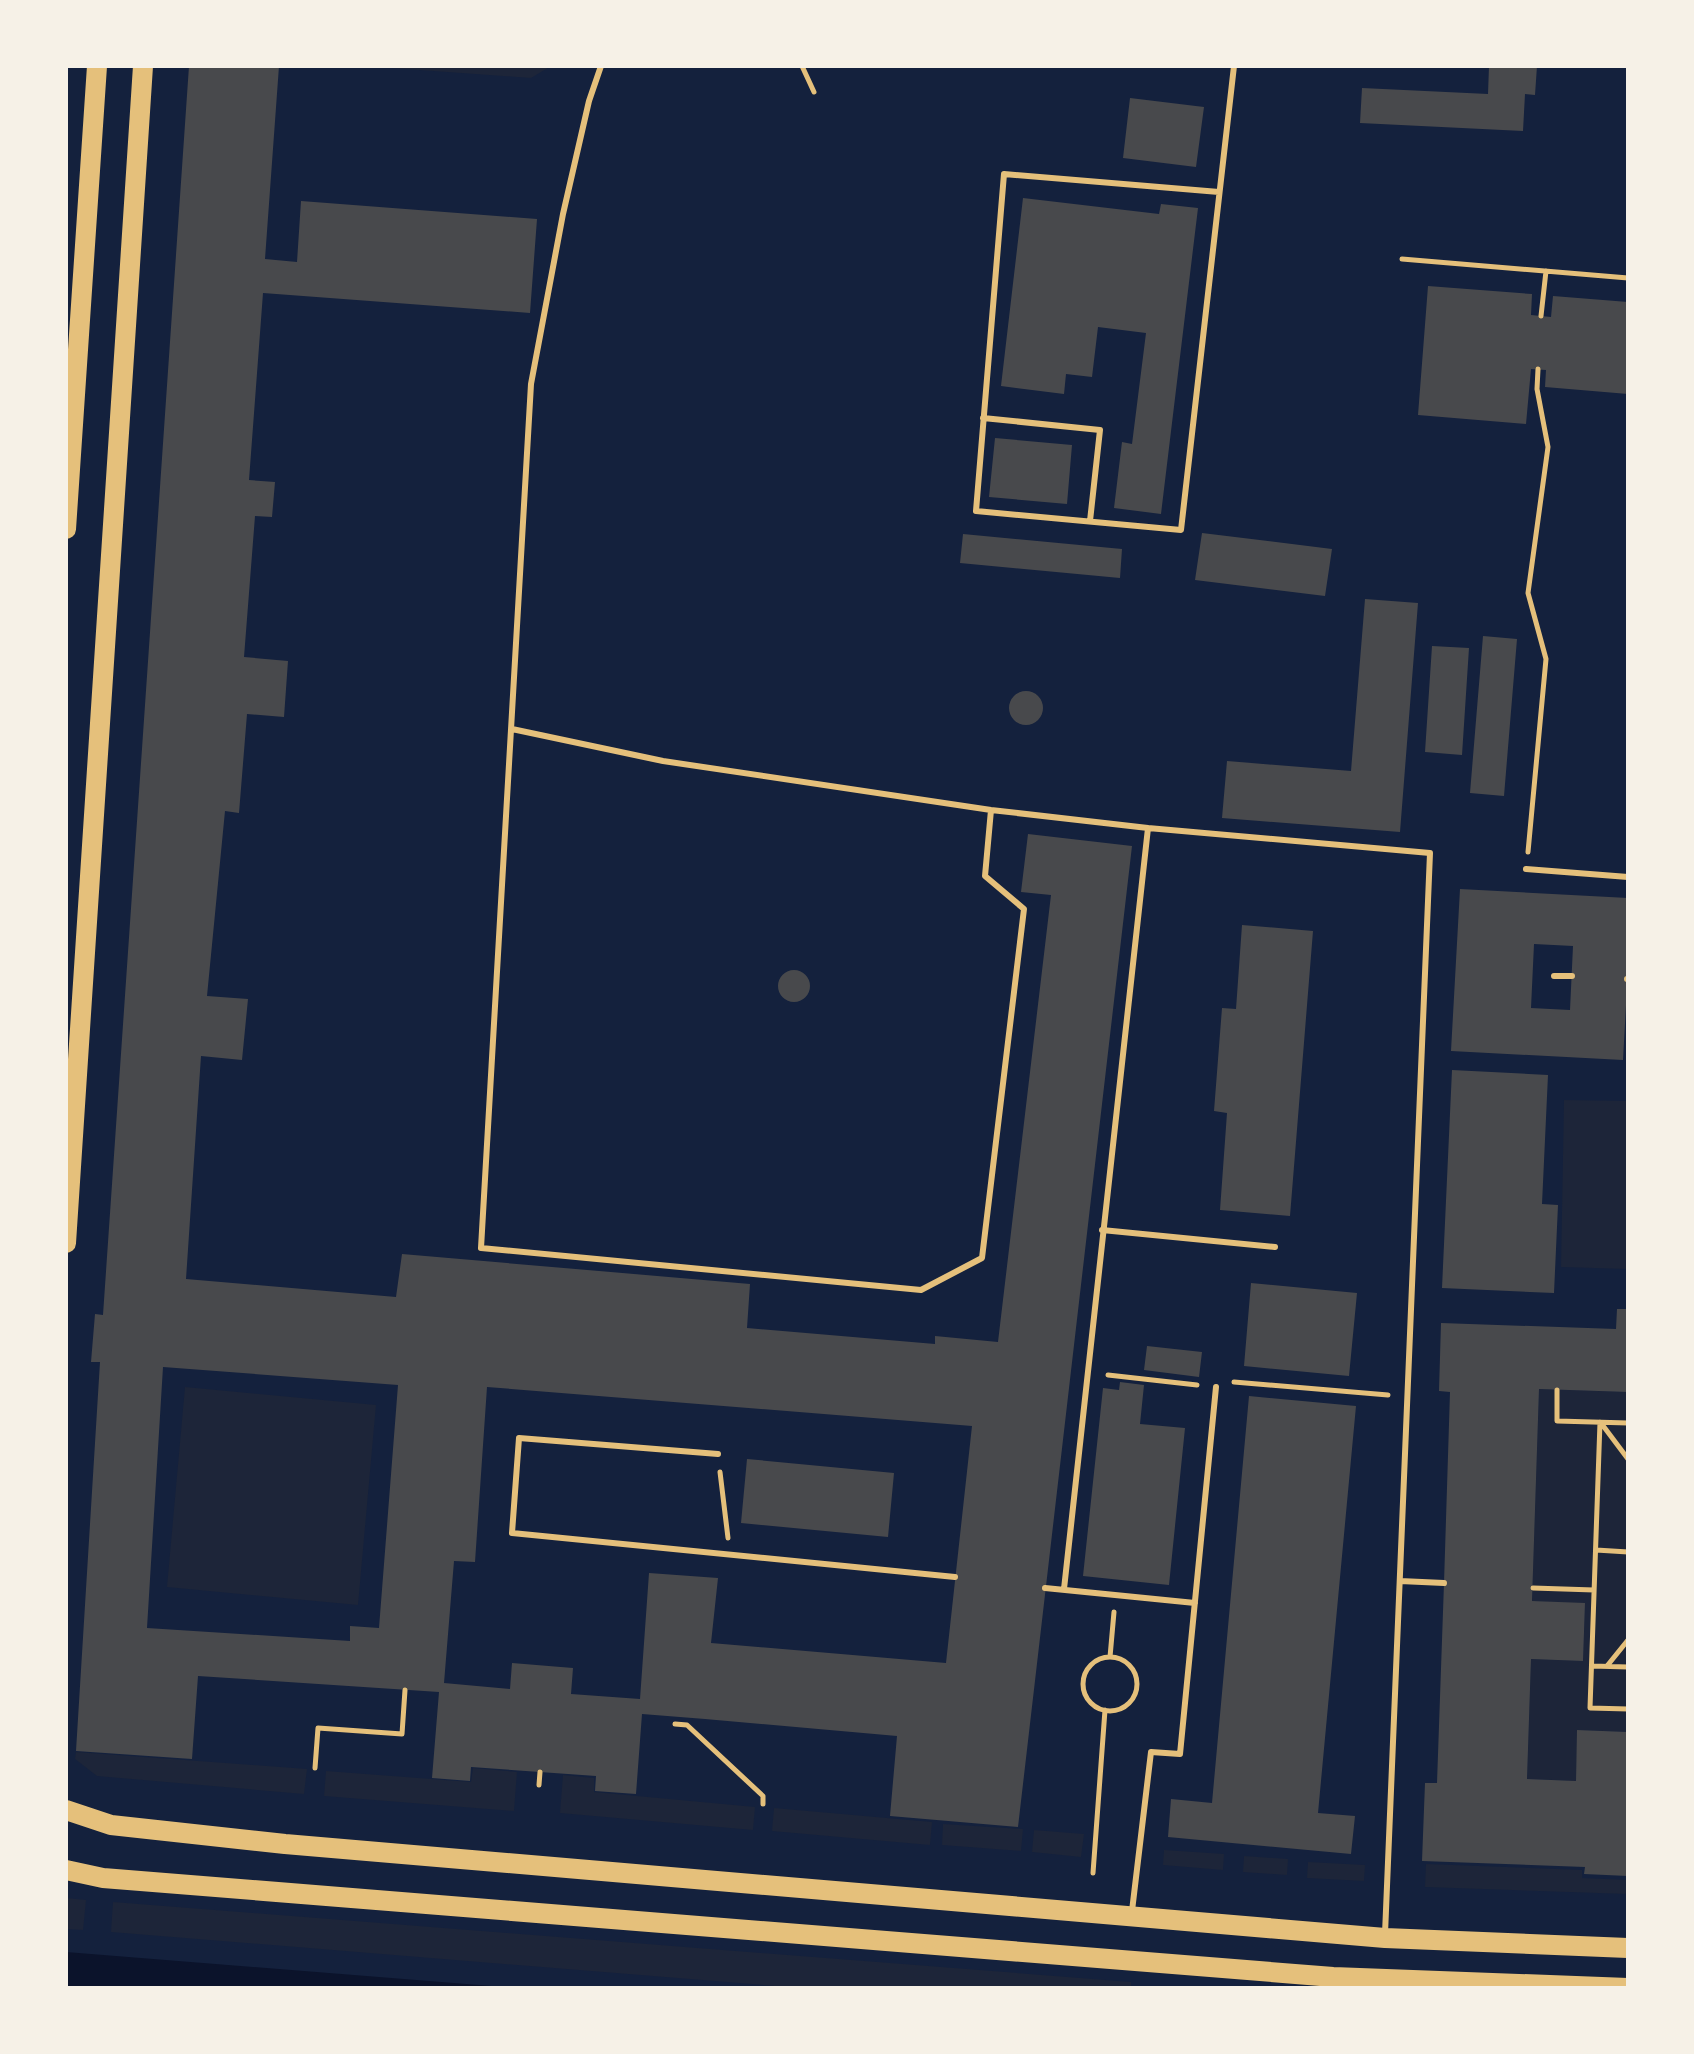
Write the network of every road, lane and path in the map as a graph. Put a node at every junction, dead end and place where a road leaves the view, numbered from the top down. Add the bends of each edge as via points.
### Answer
1 (97, 66) edge
2 (143, 66) edge
3 (601, 66) edge
4 (802, 66) edge
5 (1234, 66) edge
6 (814, 92) dead end
7 (1219, 192) junction
8 (1402, 259) dead end
9 (1546, 271) junction
10 (1628, 278) edge
11 (1541, 316) dead end
12 (1538, 369) dead end
13 (983, 418) junction
14 (1090, 521) junction
15 (66, 529) edge
16 (512, 729) junction
17 (991, 810) junction
18 (1148, 828) junction
19 (1526, 869) joint
20 (1628, 877) edge
21 (1554, 976) dead end
22 (1572, 976) dead end
23 (1102, 1230) junction
24 (66, 1243) edge
25 (1275, 1247) dead end
26 (1087, 1373) junction
27 (1231, 1382) dead end
28 (1245, 1382) dead end
29 (1216, 1387) junction
30 (1557, 1390) dead end
31 (1379, 1394) dead end
32 (1600, 1422) junction
33 (1628, 1423) edge
34 (718, 1454) joint
35 (1628, 1459) edge
36 (1596, 1550) junction
37 (1628, 1552) edge
38 (729, 1555) junction
39 (955, 1577) dead end
40 (1400, 1581) junction
41 (1444, 1583) dead end
42 (1045, 1588) dead end
43 (1533, 1588) dead end
44 (1064, 1589) junction
45 (1594, 1590) junction
46 (1115, 1595) junction
47 (1195, 1603) junction
48 (1628, 1640) edge
49 (1110, 1657) junction
50 (1592, 1666) junction
51 (1606, 1667) junction
52 (1628, 1667) edge
53 (405, 1690) dead end
54 (1628, 1709) edge
55 (1105, 1710) junction
56 (675, 1724) dead end
57 (315, 1768) dead end
58 (540, 1772) dead end
59 (539, 1785) dead end
60 (763, 1804) dead end
61 (66, 1810) edge
62 (66, 1870) edge
63 (1093, 1873) dead end
64 (1132, 1915) junction
65 (1385, 1938) junction
66 (1628, 1948) edge
67 (1628, 1988) edge

1 - 15 main road
2 - 24 main road
3 - 16 lane via 563,214 531,384
4 - 6 path
5 - 7 lane
7 - 13 lane via 1004,174
7 - 14 lane via 1181,530
8 - 9 path
9 - 10 path
9 - 11 path
12 - 19 path via 1548,447 1528,593 1546,659
13 - 14 lane via 976,511
13 - 14 lane via 1100,430
16 - 17 lane via 663,761
16 - 17 lane via 481,1248 921,1290 982,1258 1024,909 985,876
17 - 18 lane
18 - 23 lane
18 - 40 lane via 1430,853
19 - 20 lane
21 - 22 lane
23 - 25 lane
23 - 26 lane
26 - 29 path
26 - 44 lane
27 - 29 path
28 - 31 path
29 - 47 lane
30 - 32 path via 1557,1421
32 - 33 path
32 - 35 path
32 - 36 path
34 - 38 path
34 - 38 lane via 519,1438 512,1533
36 - 37 path
36 - 45 path
38 - 39 lane
40 - 41 lane
40 - 65 lane
42 - 44 lane
43 - 45 path
44 - 46 lane
45 - 50 path
46 - 47 lane
46 - 49 path
47 - 64 lane via 1180,1754 1151,1752
48 - 51 path
49 - 55 path via 1093,1662 1083,1686 1090,1702
49 - 55 path via 1132,1669 1136,1686 1129,1702
50 - 51 path
50 - 54 path via 1590,1708
51 - 52 path
53 - 57 path via 402,1734 318,1728
55 - 63 path
56 - 60 path via 687,1725 726,1760 763,1796
58 - 59 path
61 - 64 main road via 111,1825 285,1844
62 - 67 main road via 119,1879 1333,1977
64 - 65 main road
65 - 66 main road

